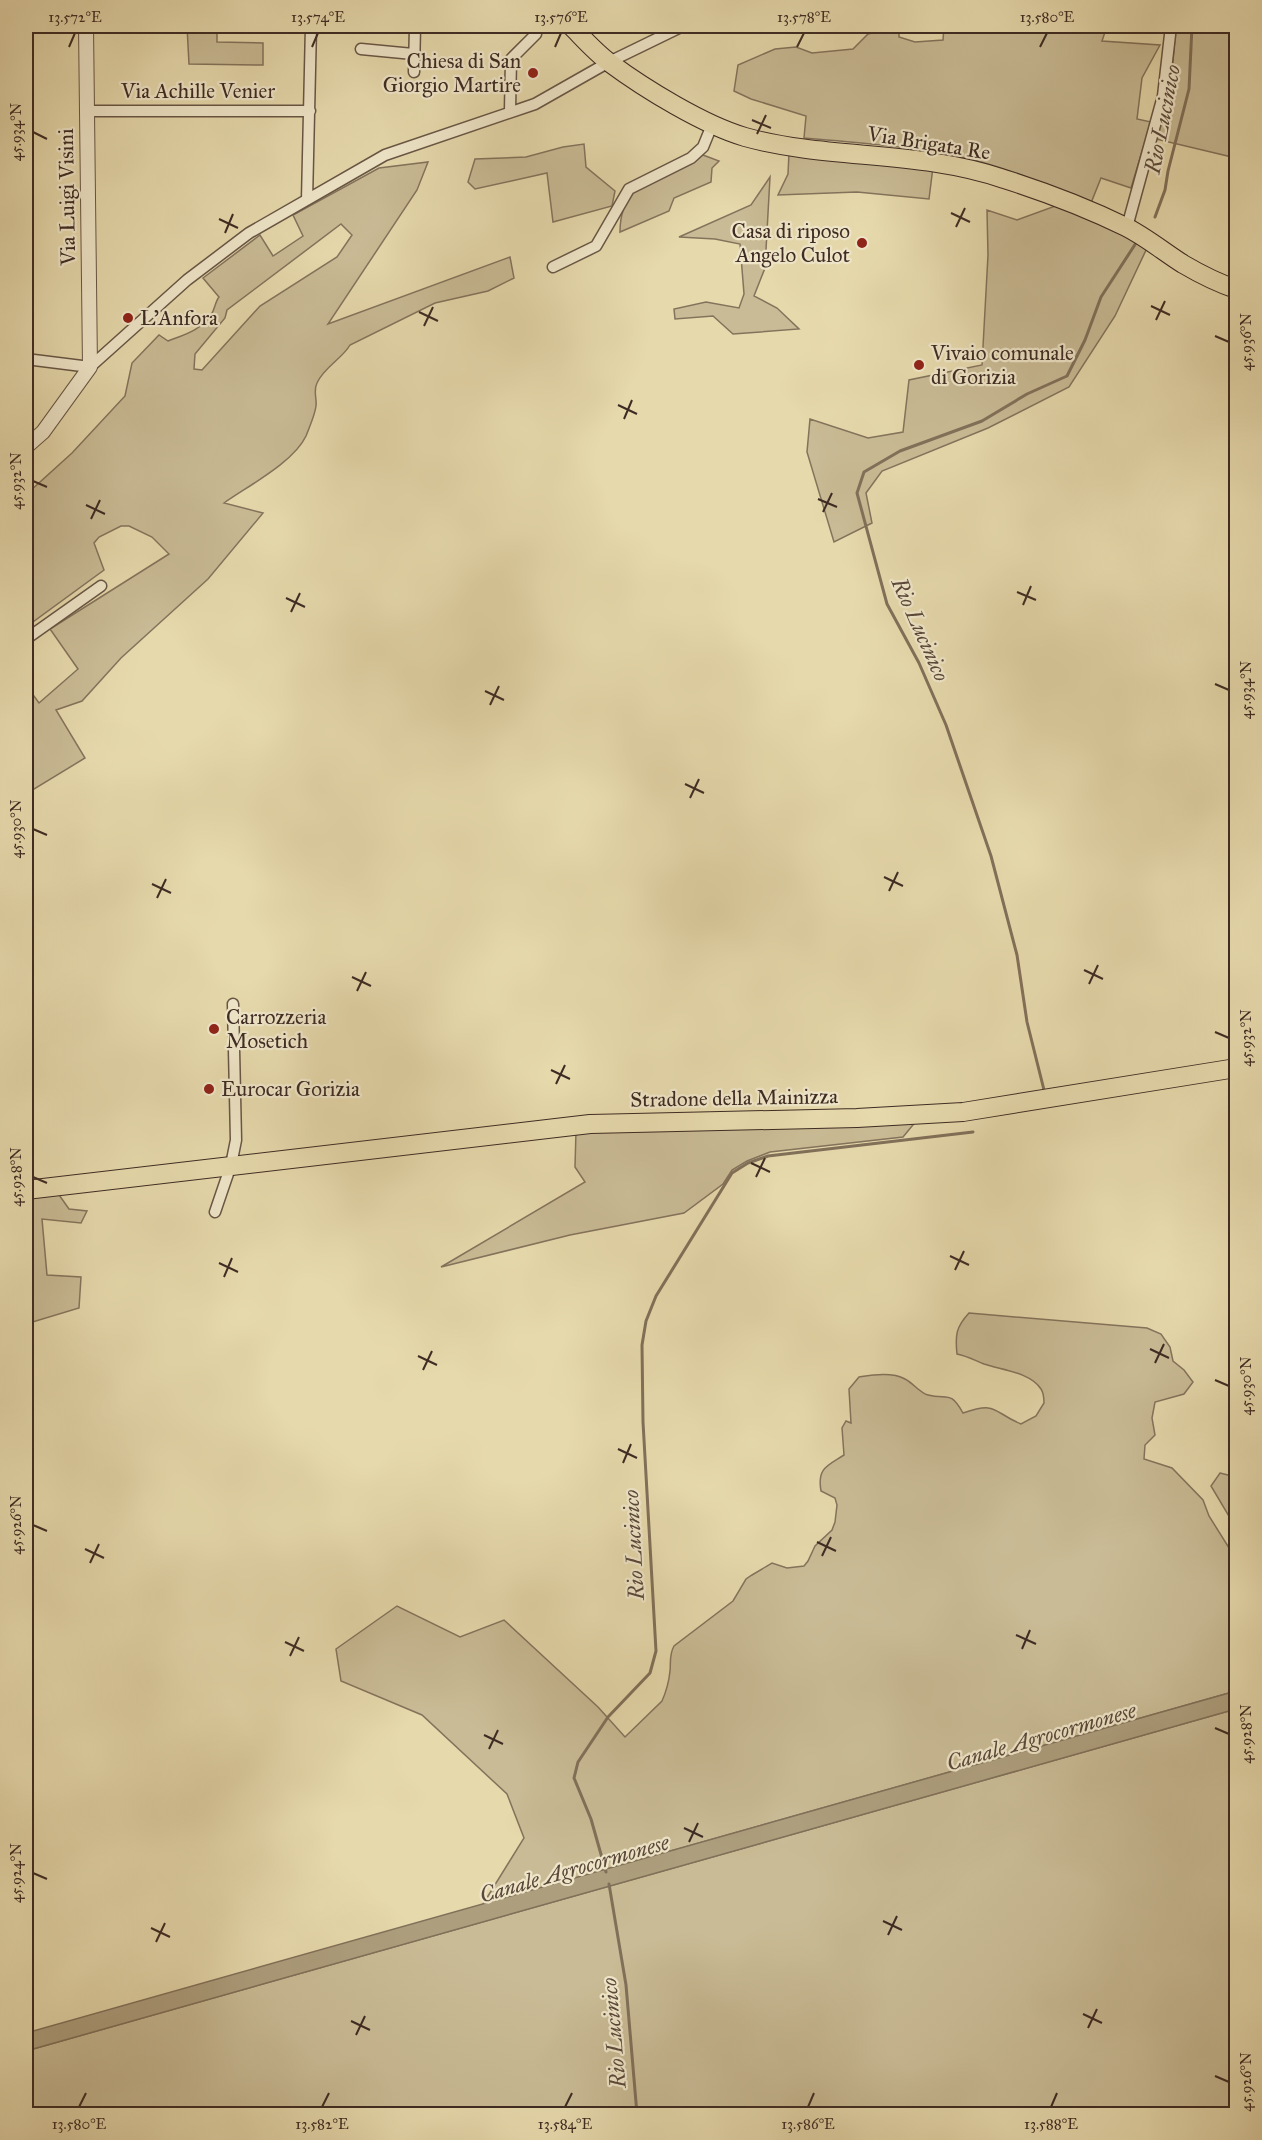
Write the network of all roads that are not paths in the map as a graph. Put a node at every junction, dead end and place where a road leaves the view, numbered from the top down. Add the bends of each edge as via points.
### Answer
1 (86, 26) edge
2 (310, 26) edge
3 (415, 26) edge
4 (537, 26) edge
5 (571, 26) edge
6 (683, 26) edge
7 (1171, 26) edge
8 (361, 49) dead end
9 (413, 54) junction
10 (609, 62) junction
11 (414, 72) dead end
12 (87, 111) junction
13 (310, 111) junction
14 (510, 111) junction
15 (712, 125) junction
16 (307, 200) junction
17 (1134, 232) junction
18 (553, 267) dead end
19 (1236, 290) edge
20 (26, 359) edge
21 (90, 367) junction
22 (26, 447) edge
23 (101, 586) dead end
24 (26, 636) edge
25 (233, 1004) dead end
26 (1236, 1068) edge
27 (231, 1165) junction
28 (26, 1190) edge
29 (215, 1212) dead end

1 - 12 street, Via Luigi Visini
2 - 13 street
3 - 9 street
4 - 14 street via 536,34 511,59
5 - 10 main road, Via Brigata Re
6 - 10 street
7 - 17 street via 1164,96
8 - 9 street
9 - 11 street
10 - 14 street via 535,104
10 - 15 main road, Via Brigata Re
12 - 13 street, Via Achille Venier
12 - 21 street, Via Luigi Visini
13 - 16 street
14 - 16 street via 385,155
15 - 17 main road, Via Brigata Re via 786,145 941,163 991,175 1066,201
15 - 18 street via 703,147 691,158 629,189 596,246
16 - 21 street via 249,233 187,280
17 - 19 main road, Via Brigata Re via 1184,264
20 - 21 street
21 - 22 street via 43,432
23 - 24 street
25 - 27 street via 236,1140
26 - 27 main road, Stradone della Mainizza via 963,1112 590,1124
27 - 28 main road, Stradone della Mainizza
27 - 29 street

